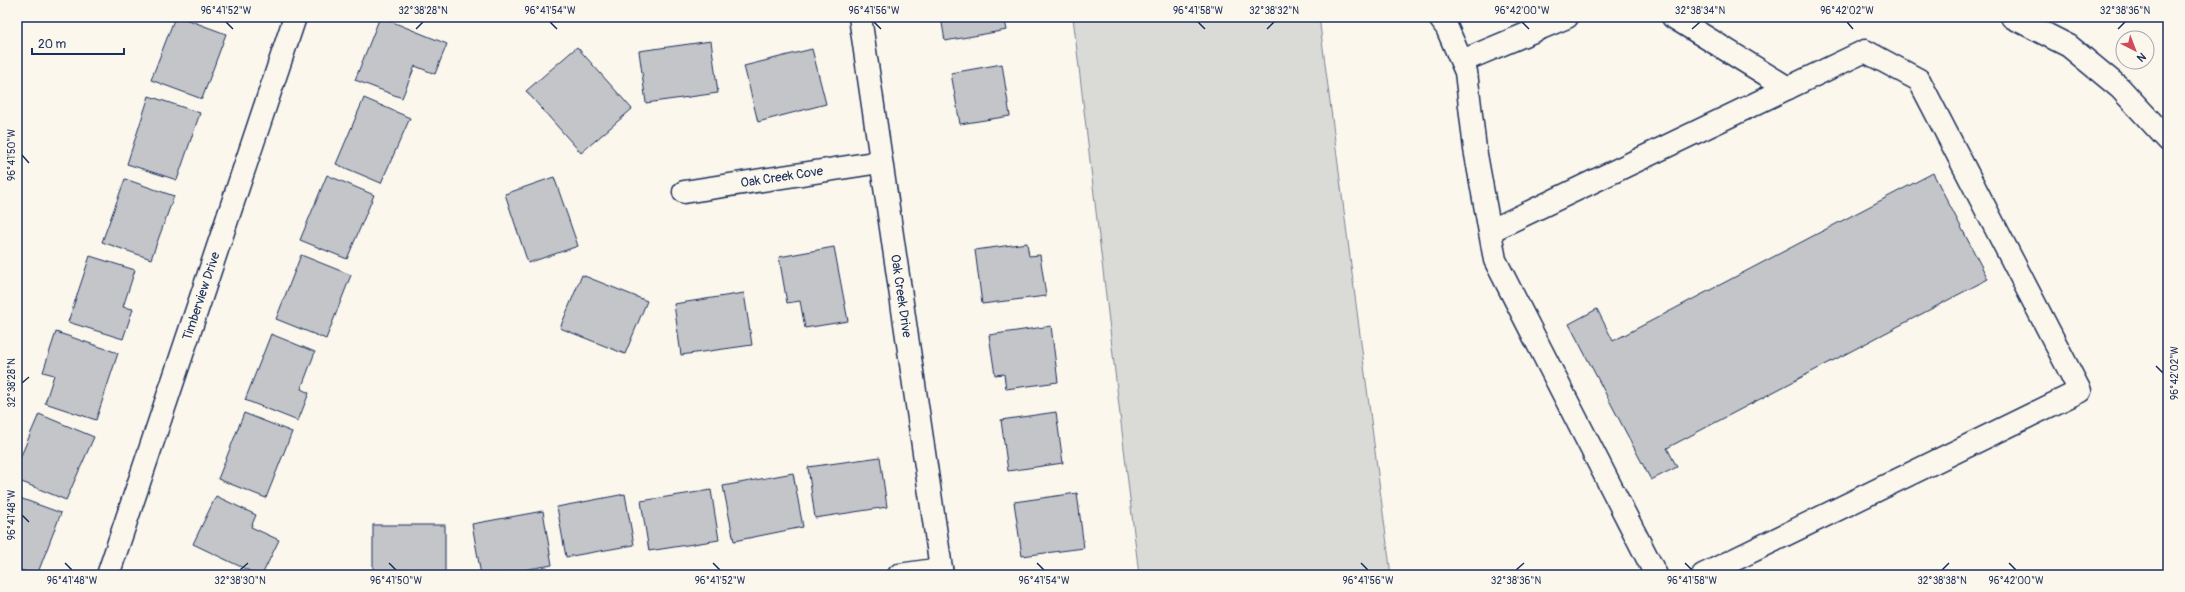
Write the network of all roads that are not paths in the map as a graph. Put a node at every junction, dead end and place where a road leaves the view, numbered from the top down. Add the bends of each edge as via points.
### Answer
1 (295, 17) edge
2 (860, 17) edge
3 (1440, 17) edge
4 (1567, 17) edge
5 (1673, 17) edge
6 (2012, 17) edge
7 (1462, 61) junction
8 (1788, 88) junction
9 (2168, 140) edge
10 (880, 162) junction
11 (684, 192) dead end
12 (1490, 231) junction
13 (942, 572) edge
14 (108, 575) edge
15 (899, 575) edge
16 (1656, 575) edge
17 (1703, 575) edge

1 - 14 street, Timberview Drive
2 - 10 street, Oak Creek Drive
3 - 7 street
4 - 7 street
5 - 8 street
6 - 9 street via 2069,46 2120,88
7 - 12 street via 1466,72 1475,149
8 - 12 street
8 - 17 street via 1865,51 1919,80 2080,391
10 - 11 street, Oak Creek Cove
10 - 13 street, Oak Creek Drive
12 - 16 street via 1495,260
13 - 15 street

